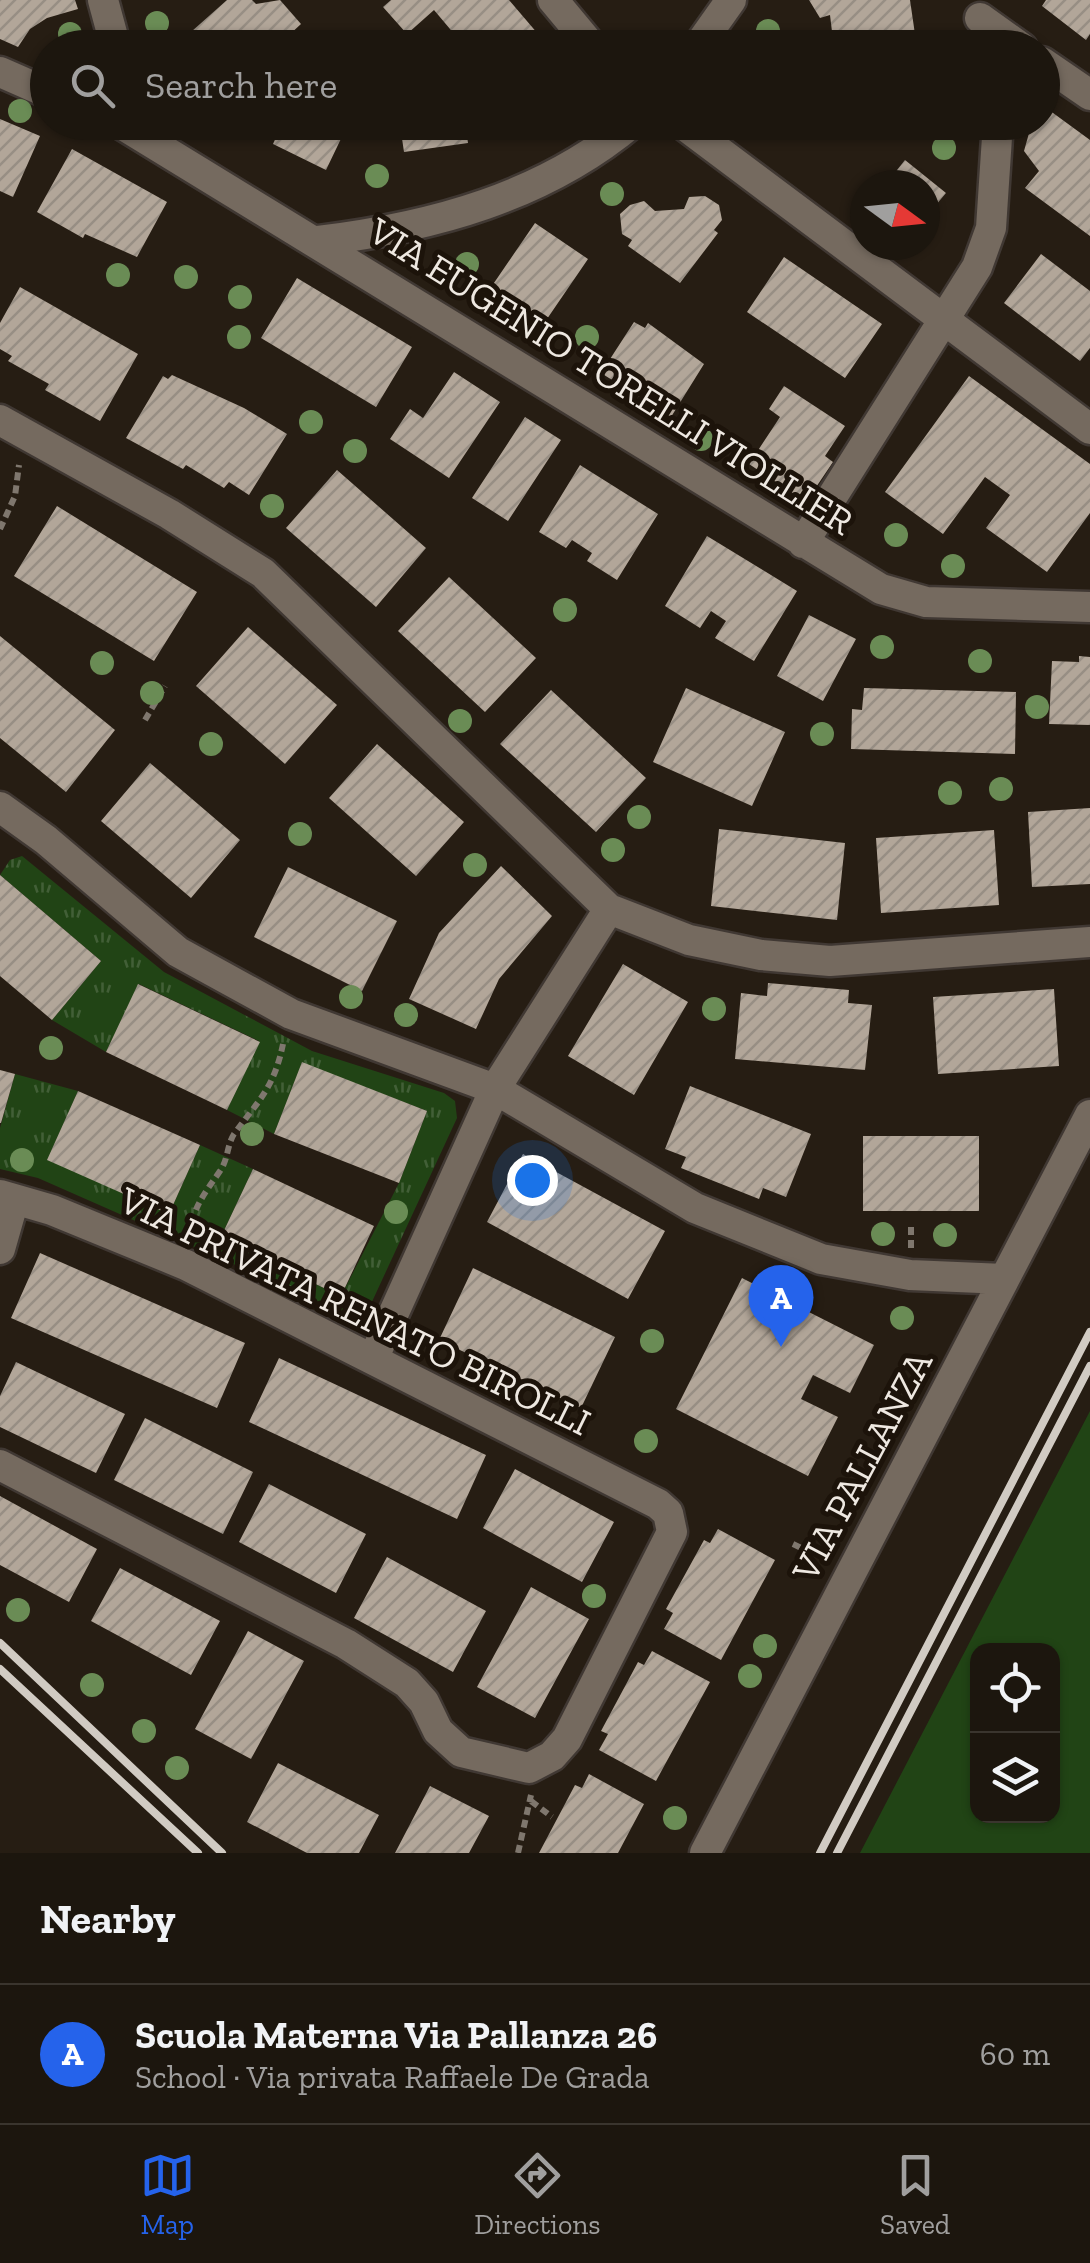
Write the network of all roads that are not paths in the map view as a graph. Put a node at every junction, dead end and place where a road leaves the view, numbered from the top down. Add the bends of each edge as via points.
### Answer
1 (102, 0) edge
2 (553, 0) edge
3 (732, 0) edge
4 (111, 30) edge
5 (578, 30) edge
6 (710, 30) edge
7 (0, 72) edge
8 (1060, 74) edge
9 (30, 84) edge
10 (1090, 95) edge
11 (151, 140) edge
12 (612, 140) edge
13 (704, 140) edge
14 (997, 140) edge
15 (318, 241) junction
16 (944, 320) junction
17 (0, 420) edge
18 (1090, 429) edge
19 (803, 543) junction
20 (1090, 607) edge
21 (0, 807) edge
22 (608, 909) junction
23 (1090, 942) edge
24 (494, 1089) junction
25 (1090, 1115) edge
26 (7, 1197) edge
27 (0, 1249) edge
28 (1004, 1279) junction
29 (372, 1359) junction
30 (0, 1465) edge
31 (705, 1853) edge

1 - 4 street
2 - 5 street
3 - 6 street
7 - 9 street
8 - 10 street
11 - 15 street, VIA EUGENIO TORELLI VIOLLIER
12 - 15 street via 516,196 380,234
13 - 16 street
14 - 16 street via 991,228 977,268
15 - 19 street, VIA EUGENIO TORELLI VIOLLIER
16 - 18 street
16 - 19 street
17 - 22 street via 263,573
19 - 20 street, VIA EUGENIO TORELLI VIOLLIER via 903,598
21 - 24 street via 178,952 290,1014
22 - 23 street via 689,940 830,961
22 - 24 street
24 - 28 street via 695,1208 782,1246 860,1268
24 - 29 street
25 - 28 street, VIA PALLANZA
26 - 27 street
26 - 29 street, VIA PRIVATA RENATO BIROLLI via 186,1265
28 - 31 street, VIA PALLANZA
29 - 30 street, VIA PRIVATA RENATO BIROLLI via 668,1513 672,1538 580,1717 552,1756 529,1768 461,1752 438,1731 406,1682 346,1644

